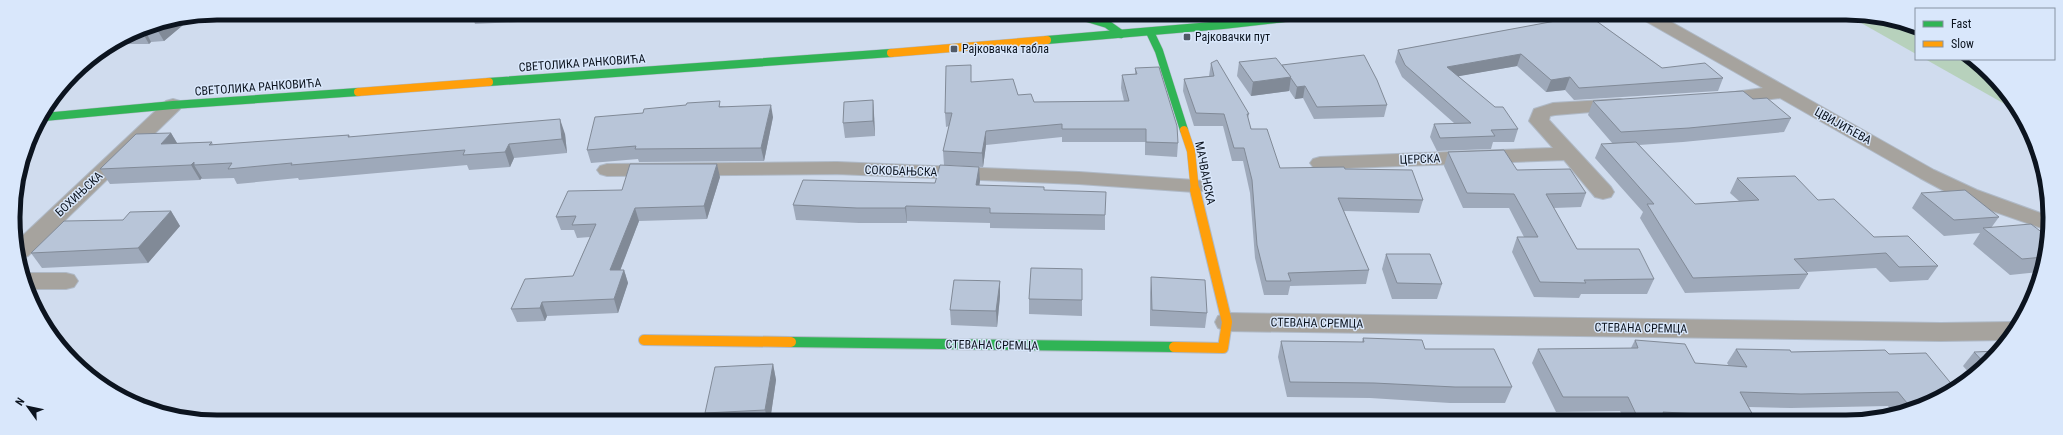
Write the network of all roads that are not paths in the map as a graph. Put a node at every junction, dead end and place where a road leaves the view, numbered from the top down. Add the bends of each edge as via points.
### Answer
1 (1094, 20) edge
2 (1263, 20) edge
3 (1656, 20) edge
4 (1150, 32) junction
5 (1121, 34) junction
6 (1782, 92) junction
7 (1700, 100) edge
8 (1638, 104) edge
9 (174, 105) junction
10 (47, 117) edge
11 (1569, 154) junction
12 (1320, 163) dead end
13 (607, 170) dead end
14 (1194, 186) junction
15 (1603, 192) dead end
16 (2043, 222) edge
17 (23, 248) edge
18 (30, 281) edge
19 (66, 281) dead end
20 (1227, 322) junction
21 (2007, 331) edge
22 (644, 340) dead end

1 - 5 main road via 1117,29
2 - 4 main road, СВЕТОЛИКА РАНКОВИЋА
3 - 6 street, ЦВИЈИЋЕВА
4 - 5 main road, СВЕТОЛИКА РАНКОВИЋА
4 - 14 main road, МАЧВАНСКА via 1160,51 1190,151
5 - 9 main road, СВЕТОЛИКА РАНКОВИЋА
6 - 7 street
6 - 16 street, ЦВИЈИЋЕВА via 1955,188
8 - 11 street via 1541,113 1540,120
9 - 10 main road, СВЕТОЛИКА РАНКОВИЋА
9 - 17 street, БОХИЊСКА
11 - 12 street, ЦЕРСКА
11 - 15 street
13 - 14 street, СОКОБАЊСКА via 836,168 1079,178
14 - 20 main road, МАЧВАНСКА
18 - 19 street
20 - 21 street, СТЕВАНА СРЕМЦА
20 - 22 main road, СТЕВАНА СРЕМЦА via 1223,348

